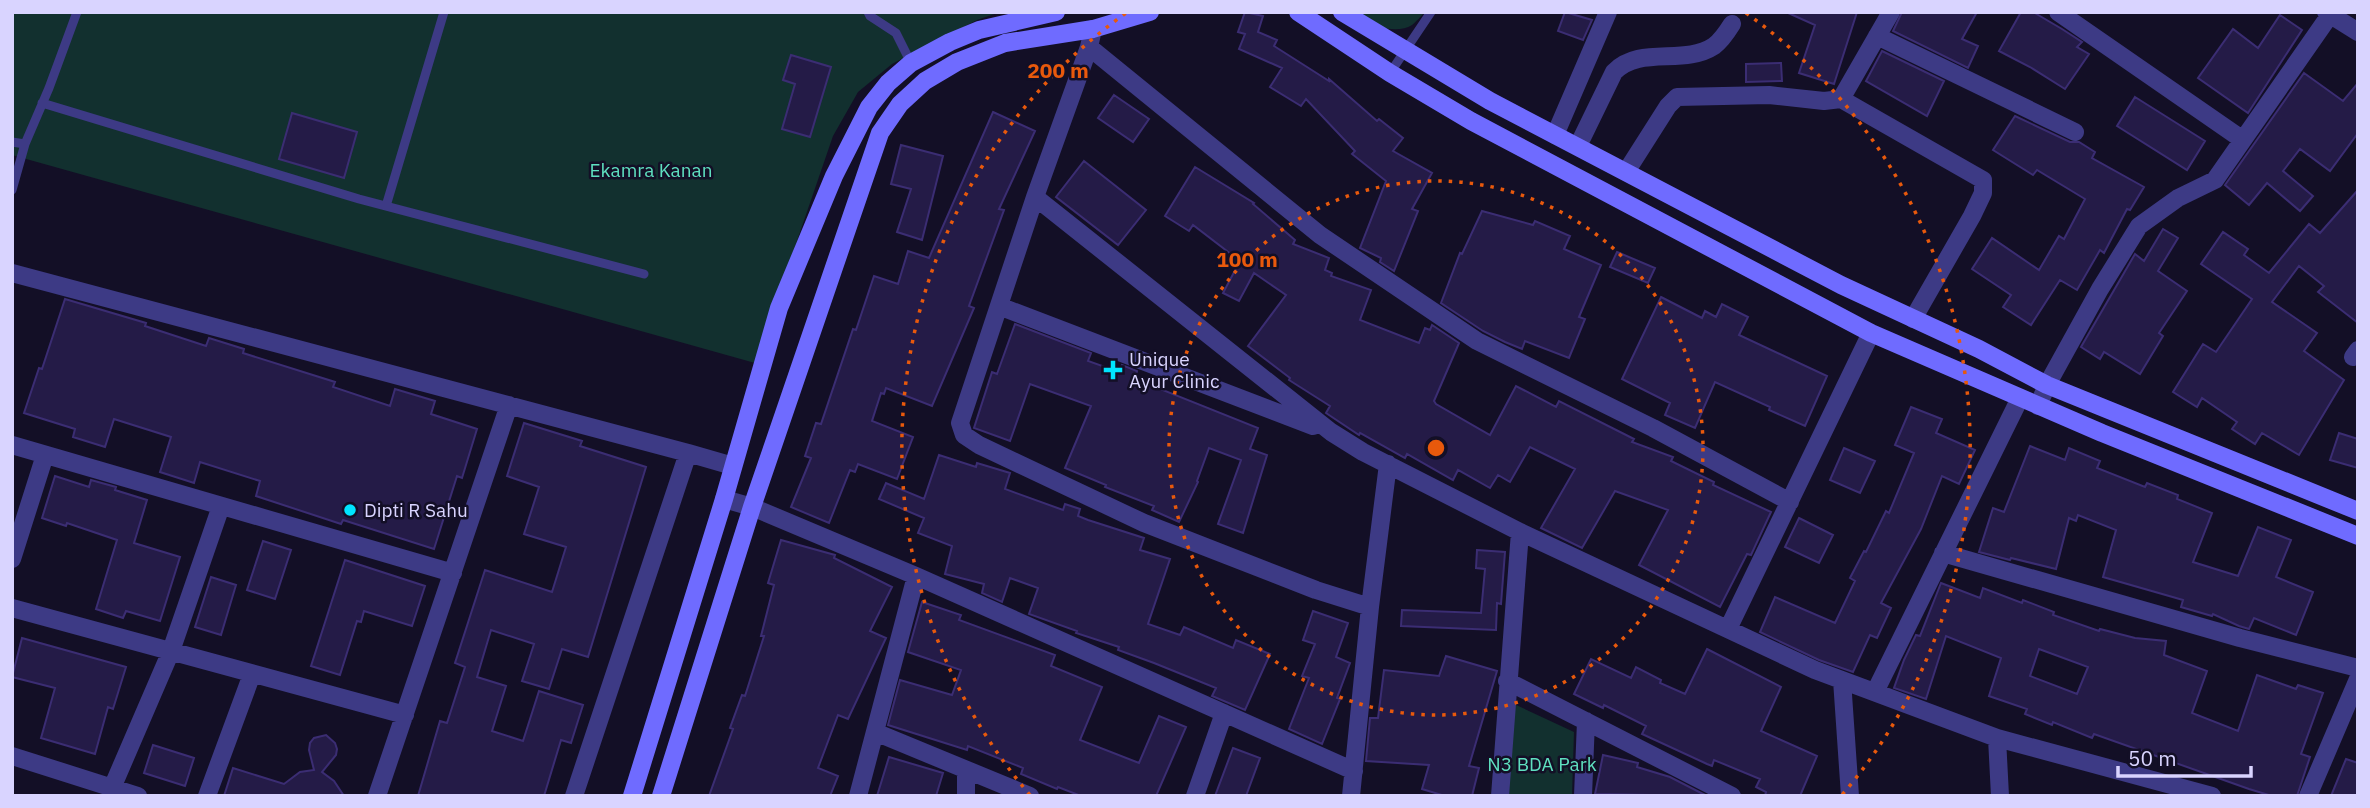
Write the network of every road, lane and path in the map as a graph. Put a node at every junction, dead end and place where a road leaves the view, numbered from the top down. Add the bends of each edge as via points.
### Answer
1 (77, 12) edge
2 (444, 12) edge
3 (868, 12) edge
4 (1056, 12) edge
5 (1150, 12) edge
6 (1298, 12) edge
7 (1342, 12) edge
8 (1431, 12) edge
9 (1608, 12) edge
10 (1891, 12) edge
11 (2058, 12) edge
12 (2329, 13) edge
13 (1732, 24) dead end
14 (1093, 29) junction
15 (2358, 32) edge
16 (1877, 36) junction
17 (1089, 47) junction
18 (1405, 50) junction
19 (911, 63) junction
20 (1390, 73) junction
21 (1841, 99) junction
22 (42, 103) junction
23 (2075, 132) dead end
24 (1555, 135) junction
25 (2243, 140) junction
26 (12, 142) edge
27 (25, 144) junction
28 (1578, 146) junction
29 (1626, 172) junction
30 (12, 190) edge
31 (1035, 197) junction
32 (386, 206) junction
33 (12, 273) edge
34 (644, 274) dead end
35 (999, 306) junction
36 (1913, 319) junction
37 (1871, 333) junction
38 (2047, 385) junction
39 (2020, 398) junction
40 (509, 405) junction
41 (2038, 406) junction
42 (1331, 432) junction
43 (12, 445) edge
44 (688, 453) junction
45 (45, 455) junction
46 (1388, 464) junction
47 (733, 466) junction
48 (724, 499) junction
49 (1790, 502) junction
50 (221, 506) junction
51 (751, 507) junction
52 (2358, 511) edge
53 (1520, 532) junction
54 (2358, 536) edge
55 (1943, 553) junction
56 (12, 559) edge
57 (453, 573) junction
58 (916, 576) junction
59 (1370, 607) junction
60 (12, 608) edge
61 (1728, 629) junction
62 (171, 651) junction
63 (2358, 668) edge
64 (252, 674) junction
65 (2358, 679) edge
66 (1842, 680) junction
67 (1507, 681) junction
68 (1875, 692) junction
69 (1224, 713) junction
70 (405, 715) junction
71 (1586, 721) junction
72 (875, 732) junction
73 (1997, 738) junction
74 (12, 756) edge
75 (966, 769) junction
76 (1354, 771) junction
77 (112, 788) junction
78 (1711, 790) edge
79 (138, 796) edge
80 (207, 796) edge
81 (377, 796) edge
82 (574, 796) edge
83 (632, 796) edge
84 (661, 796) edge
85 (859, 796) edge
86 (966, 796) edge
87 (1030, 796) edge
88 (1195, 796) edge
89 (1351, 796) edge
90 (1500, 796) edge
91 (1584, 796) edge
92 (1732, 796) edge
93 (1850, 796) edge
94 (2000, 796) edge
95 (2212, 796) edge
96 (2308, 796) edge

1 - 22 lane
2 - 32 lane
3 - 19 lane via 896,33
4 - 19 street via 979,30
5 - 14 street
6 - 20 street
7 - 18 street
8 - 18 lane
9 - 24 street
10 - 16 street
11 - 25 street
12 - 15 street
12 - 25 street
13 - 28 street via 1713,47 1624,62 1614,72
14 - 17 street
14 - 51 street via 1005,43 957,62 925,81 900,104 880,134
16 - 21 street
16 - 23 street
17 - 31 street
17 - 49 street via 1320,235 1477,341
18 - 20 lane
18 - 24 street
19 - 47 street via 869,107 834,176 779,308
20 - 37 street via 1471,121
21 - 29 street via 1677,97
21 - 36 street via 1983,180 1983,193 1972,216
22 - 27 lane
22 - 32 lane
24 - 28 street
25 - 38 street via 2215,180 2178,198 2139,226
26 - 27 lane
27 - 30 lane
28 - 29 street
29 - 36 street
31 - 35 street
31 - 42 street
32 - 34 lane
33 - 40 street
35 - 42 street
35 - 59 street via 960,423 964,435 1144,523
36 - 38 street
37 - 39 street
37 - 49 street
38 - 41 street
38 - 52 street
39 - 41 street
39 - 55 street
40 - 44 street
40 - 57 street
41 - 54 street
42 - 46 street
43 - 45 street
44 - 47 street
44 - 82 street
45 - 50 street
45 - 56 street
46 - 53 street
46 - 59 street
47 - 48 street
48 - 51 street
48 - 83 street
49 - 61 street
50 - 57 street
50 - 62 street
51 - 58 street
51 - 84 street
53 - 61 street
53 - 67 street
55 - 63 street
55 - 68 street
57 - 70 street
58 - 69 street
58 - 72 street
59 - 76 street
60 - 62 street
61 - 66 street
62 - 64 street
62 - 77 street
64 - 70 street
64 - 80 street
65 - 96 street
66 - 68 street
66 - 93 street
67 - 71 street
67 - 90 street
68 - 73 street
69 - 76 street
69 - 88 street
70 - 81 street
71 - 78 street
71 - 91 street
72 - 75 street
72 - 85 street
73 - 94 street
73 - 95 street
74 - 77 street
75 - 86 street
75 - 87 street
76 - 89 street
77 - 79 street
78 - 92 street

